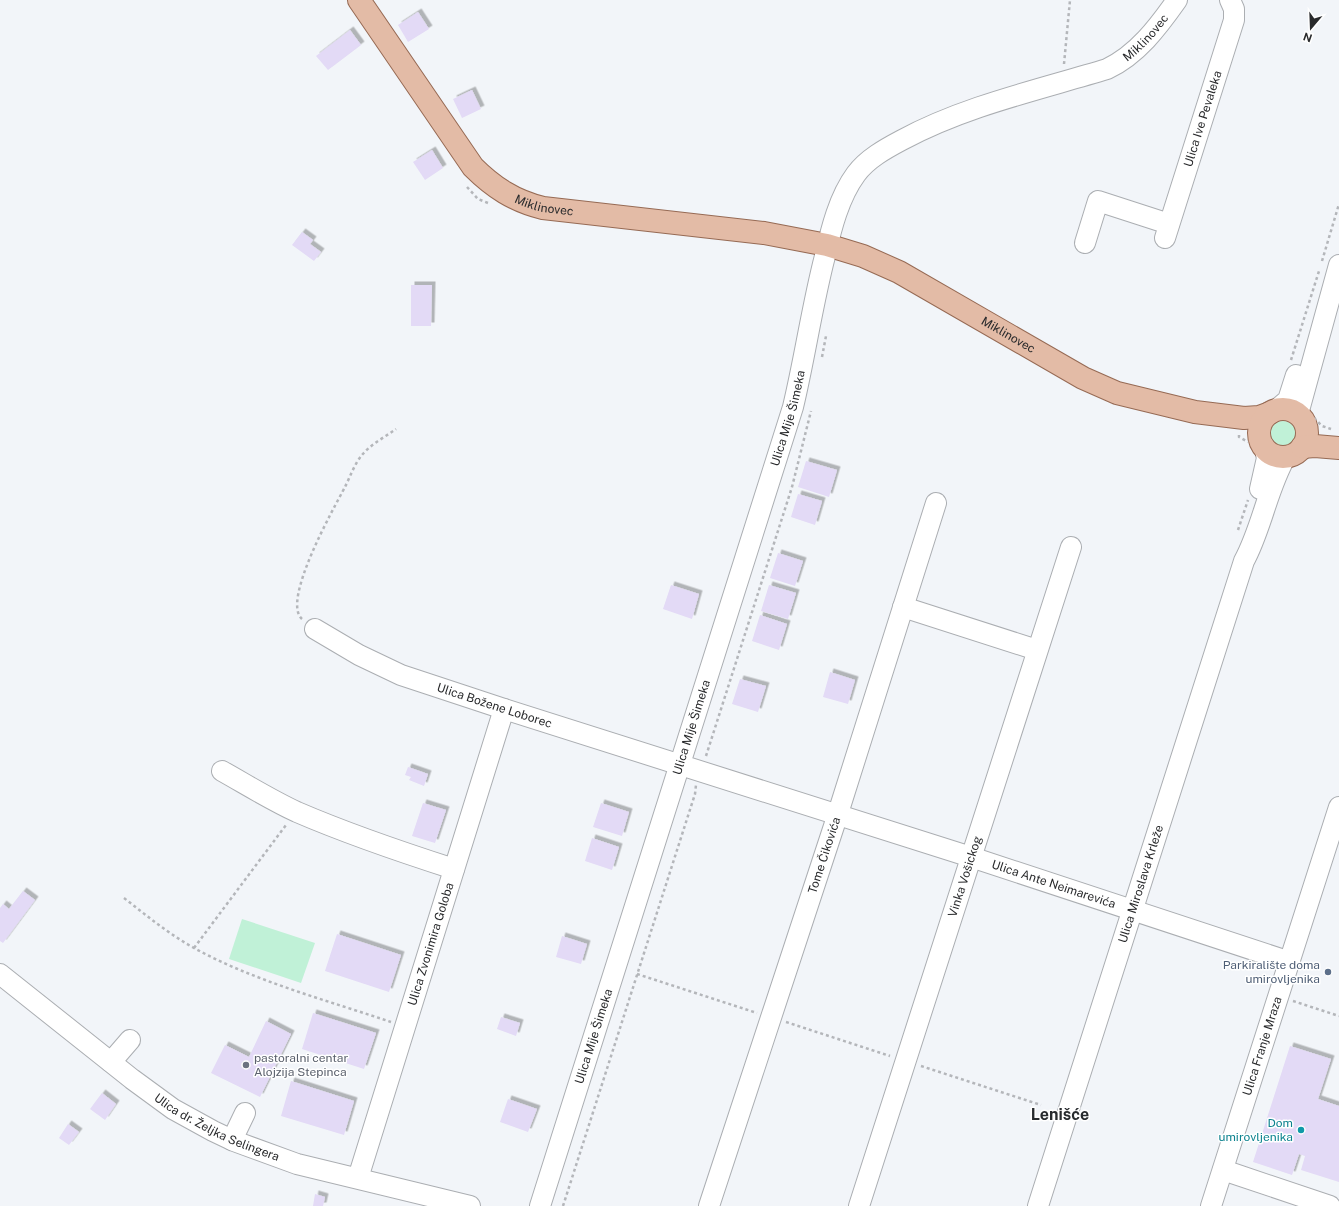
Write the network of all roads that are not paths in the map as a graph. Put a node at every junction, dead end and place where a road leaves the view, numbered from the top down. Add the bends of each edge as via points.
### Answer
1 (359, 0) edge
2 (1177, 0) edge
3 (1230, 0) edge
4 (1085, 243) dead end
5 (827, 245) junction
6 (1339, 266) edge
7 (1331, 292) junction
8 (1195, 412) junction
9 (1273, 412) junction
10 (1298, 436) junction
11 (1339, 440) edge
12 (1262, 442) junction
13 (1339, 448) edge
14 (936, 503) dead end
15 (1071, 547) dead end
16 (1244, 561) junction
17 (903, 607) junction
18 (315, 630) road end
19 (1037, 650) junction
20 (504, 709) junction
21 (680, 765) junction
22 (222, 771) dead end
23 (1339, 807) edge
24 (837, 814) junction
25 (971, 857) junction
26 (454, 869) junction
27 (1133, 910) junction
28 (1290, 962) junction
29 (0, 974) edge
30 (130, 1040) dead end
31 (111, 1062) junction
32 (245, 1113) dead end
33 (232, 1140) junction
34 (1223, 1170) junction
35 (358, 1178) junction
36 (470, 1206) edge
37 (540, 1206) edge
38 (709, 1206) edge
39 (859, 1206) edge
40 (1038, 1206) edge
41 (1211, 1206) edge
42 (1330, 1206) edge

1 - 5 main road, Miklinovec via 473,167 490,184 510,196 543,208 757,232
2 - 5 street, Miklinovec via 1147,39 1128,57 1107,69 943,120 885,149 856,175 839,206
3 - 4 street, Ulica Ive Pevaleka via 1234,8 1234,20 1167,231 1098,201
5 - 8 main road, Miklinovec via 863,256 899,272 1099,386 1133,398
5 - 21 street, Ulica Mije Šimeka via 793,407
6 - 7 street, Ulica Miroslava Krleže
7 - 9 street, Ulica Miroslava Krleže via 1307,342 1288,400
7 - 10 street, Ulica Miroslava Krleže
8 - 9 main road, Miklinovec via 1244,418 1259,417
8 - 12 main road, Miklinovec via 1248,431
9 - 10 main road via 1284,409
9 - 12 main road via 1262,424
10 - 11 main road
10 - 12 main road, Miklinovec via 1274,454
10 - 13 main road via 1315,446
10 - 16 street, Ulica Miroslava Krleže via 1277,474
12 - 16 street, Ulica Miroslava Krleže via 1267,458 1266,467 1244,542
14 - 17 street, Tome Čikovića
15 - 19 street, Vinka Vošickog
16 - 27 street, Ulica Miroslava Krleže
17 - 19 street
17 - 24 street, Tome Čikovića
18 - 20 street, Ulica Božene Loborec via 401,675
19 - 25 street, Vinka Vošickog
20 - 21 street, Ulica Božene Loborec
20 - 26 street, Ulica Zvonimira Goloba
21 - 24 street, Ulica Ante Neimarevića
21 - 37 street, Ulica Mije Šimeka
22 - 26 street via 297,812 368,840
23 - 28 street, Ulica Franje Mraza
24 - 25 street, Ulica Ante Neimarevića
24 - 38 street, Tome Čikovića
25 - 27 street, Ulica Ante Neimarevića
25 - 39 street, Vinka Vošickog
26 - 35 street, Ulica Zvonimira Goloba
27 - 28 street, Ulica Ante Neimarevića
27 - 40 street, Ulica Miroslava Krleže
28 - 34 street, Ulica Franje Mraza
29 - 31 street, Ulica dr. Željka Selingera
30 - 31 street
31 - 33 street, Ulica dr. Željka Selingera via 173,1109
32 - 33 street
33 - 35 street, Ulica dr. Željka Selingera via 297,1164
34 - 41 street, Ulica Franje Mraza
34 - 42 street
35 - 36 street, Ulica dr. Željka Selingera

